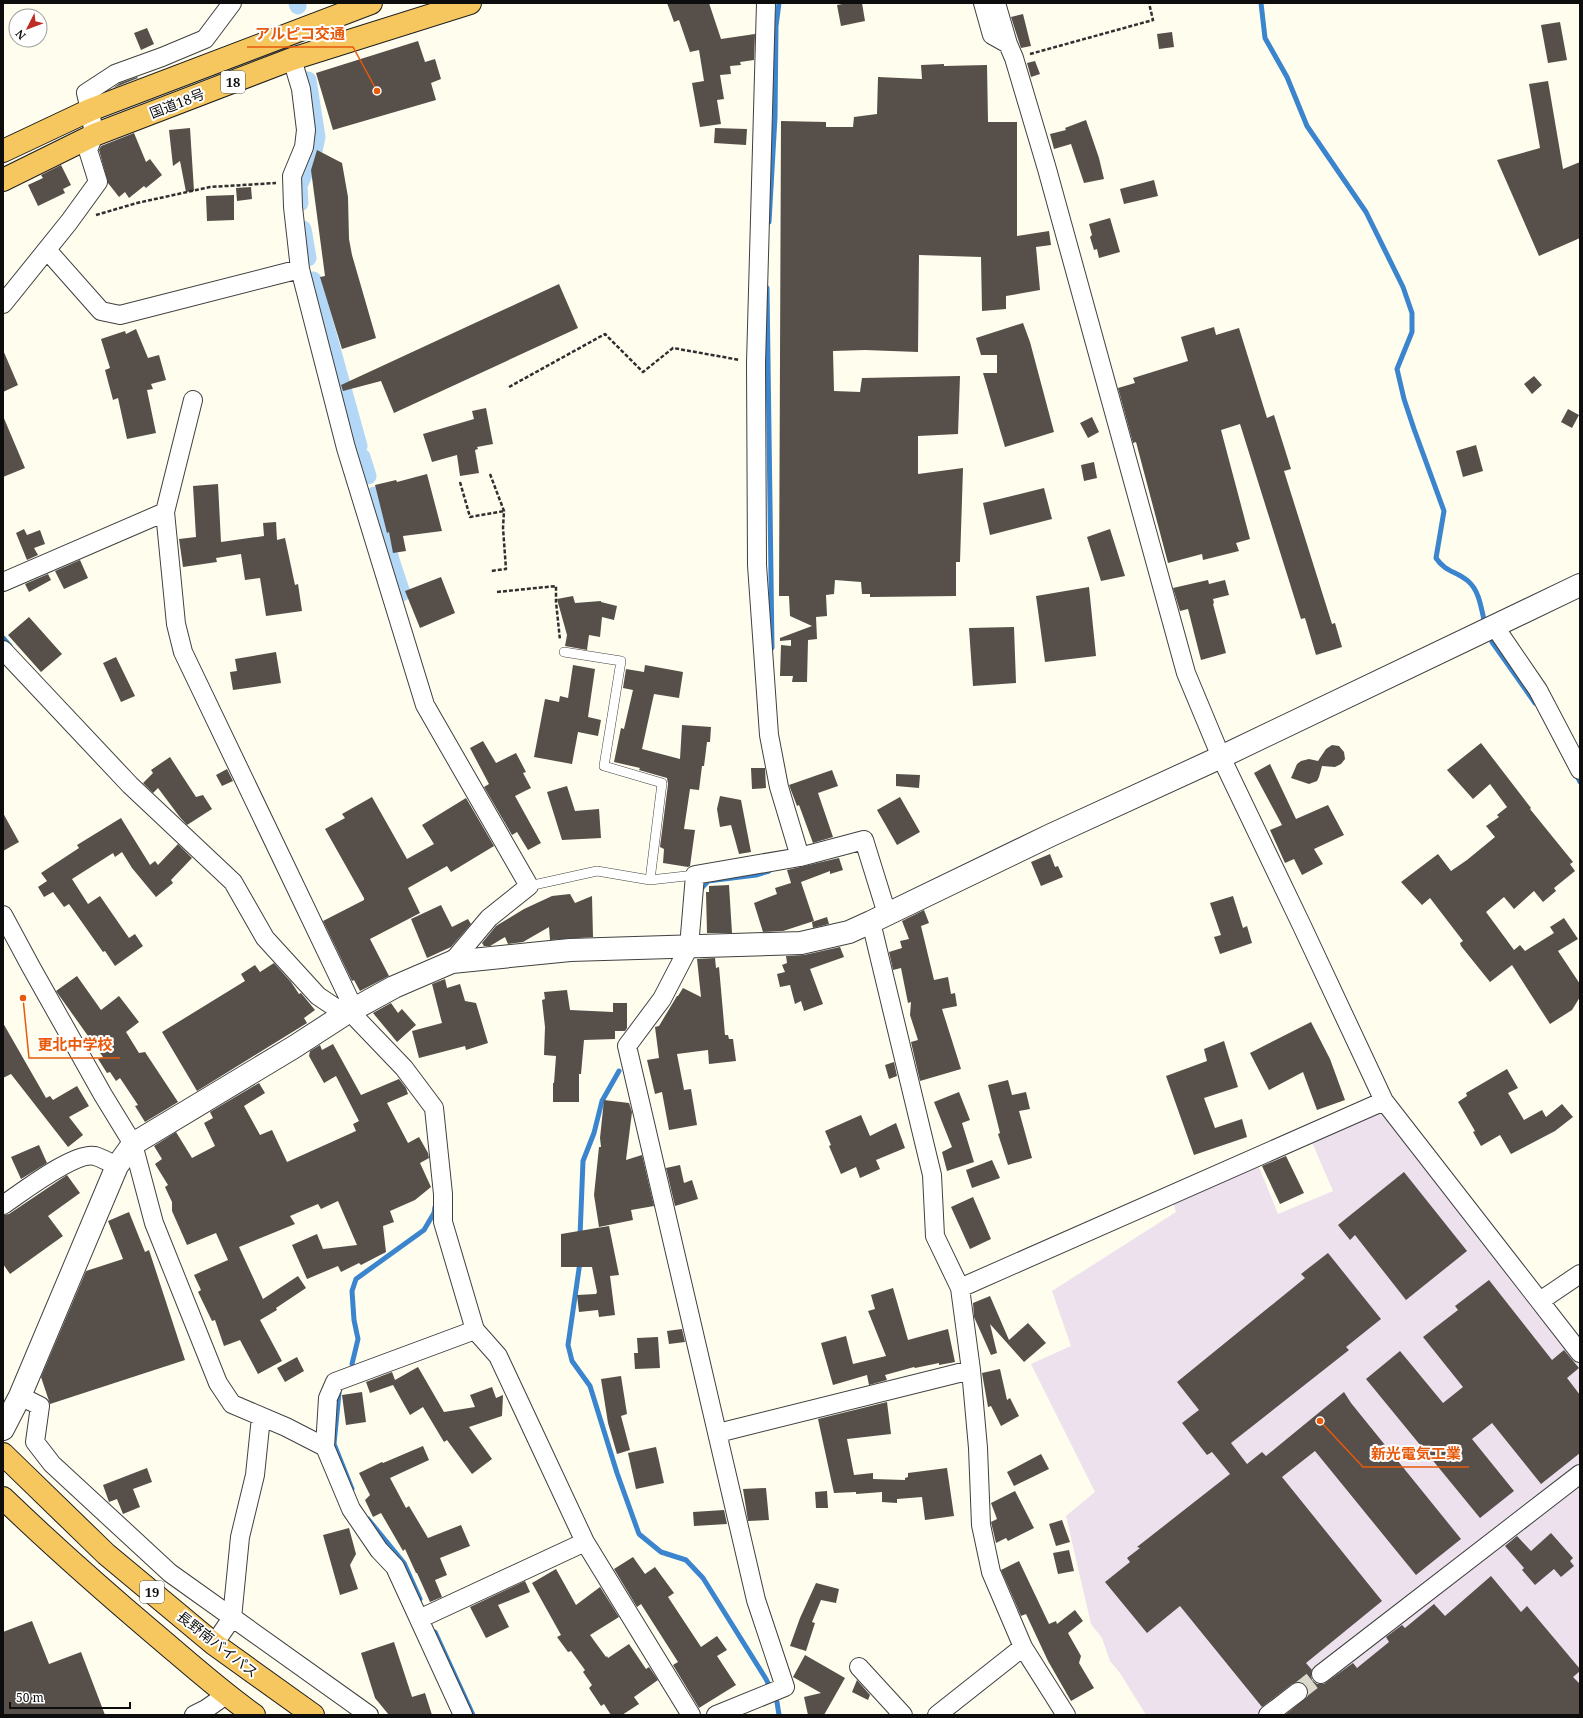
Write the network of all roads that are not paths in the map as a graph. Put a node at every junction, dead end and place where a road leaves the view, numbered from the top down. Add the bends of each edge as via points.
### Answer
1 (232, 3) edge
2 (371, 3) edge
3 (470, 3) edge
4 (766, 3) edge
5 (983, 3) edge
6 (996, 3) edge
7 (1011, 51) junction
8 (292, 59) junction
9 (90, 110) junction
10 (94, 135) junction
11 (3, 151) edge
12 (3, 180) edge
13 (47, 250) junction
14 (300, 269) junction
15 (3, 304) edge
16 (193, 400) dead end
17 (165, 512) junction
18 (3, 582) edge
19 (1580, 585) edge
20 (1495, 627) junction
21 (3, 650) edge
22 (564, 652) road end
23 (1221, 757) junction
24 (1580, 770) edge
25 (800, 857) junction
26 (695, 875) junction
27 (650, 880) junction
28 (529, 886) junction
29 (3, 914) edge
30 (879, 918) junction
31 (689, 946) junction
32 (452, 962) junction
33 (349, 1011) junction
34 (1384, 1101) junction
35 (133, 1144) junction
36 (117, 1166) junction
37 (3, 1205) edge
38 (1580, 1274) edge
39 (960, 1288) junction
40 (1540, 1301) junction
41 (475, 1330) junction
42 (1580, 1353) edge
43 (971, 1370) junction
44 (20, 1396) junction
45 (261, 1417) junction
46 (3, 1429) edge
47 (718, 1433) junction
48 (325, 1448) junction
49 (3, 1454) edge
50 (1580, 1474) edge
51 (3, 1498) edge
52 (585, 1542) junction
53 (232, 1618) junction
54 (419, 1619) junction
55 (214, 1644) junction
56 (1024, 1647) junction
57 (859, 1667) dead end
58 (1321, 1674) tunnel mouth
59 (1298, 1692) tunnel mouth
60 (226, 1695) junction
61 (205, 1713) edge
62 (254, 1715) edge
63 (313, 1715) edge
64 (370, 1715) edge
65 (463, 1715) edge
66 (691, 1715) edge
67 (716, 1715) edge
68 (903, 1715) edge
69 (937, 1715) edge
70 (1066, 1715) edge
71 (1268, 1715) edge

1 - 9 street via 205,39 115,74 86,93
2 - 9 highway, 国道18号 / 18
3 - 8 highway, 国道18号 / 18
4 - 25 street via 756,363 757,564 769,735 779,787
5 - 7 street via 992,35
6 - 7 street
7 - 23 street via 1047,169 1186,673
8 - 10 highway, 国道18号 / 18
8 - 14 street via 300,89 306,130 304,147 292,176
9 - 10 street
9 - 11 highway, 国道18号 / 18
10 - 12 highway, 国道18号 / 18
10 - 13 street via 88,150 98,182
13 - 14 street via 101,311 120,316
13 - 15 street
14 - 28 street via 346,448 425,705
16 - 17 street
17 - 18 street
17 - 33 street via 176,624 183,652
19 - 20 street
20 - 23 street
20 - 24 street via 1538,690
21 - 33 street via 130,785 233,882 265,938 318,996
22 - 27 lane via 621,661 604,766 662,783
23 - 30 street
23 - 34 street
25 - 26 street
25 - 30 street via 864,840
26 - 27 lane
26 - 31 street
27 - 28 lane via 597,871
28 - 32 street via 490,918
29 - 35 street via 103,1095
30 - 31 street via 849,932 802,943
30 - 39 street via 932,1175 934,1236
31 - 32 street via 570,950
31 - 47 street via 662,999 627,1046
32 - 33 street via 394,987
33 - 35 street
33 - 41 street via 404,1068 434,1108 443,1194 443,1222
34 - 39 street
34 - 40 street
35 - 36 street
35 - 45 street via 154,1223 218,1383 232,1404
36 - 37 street via 94,1155 72,1160
36 - 44 street
38 - 40 street
39 - 43 street
40 - 42 street
41 - 48 street via 335,1382 328,1398
41 - 52 street via 498,1356
43 - 47 street
43 - 56 street via 982,1525 990,1572
44 - 46 street
44 - 53 street via 40,1406 35,1442 52,1464 170,1573
45 - 48 street
45 - 53 street via 255,1475 240,1537
47 - 67 street via 756,1600 785,1687
48 - 54 street via 350,1509 379,1550 395,1567
49 - 55 highway, 長野南バイパス / 19 via 106,1554
50 - 58 street
51 - 60 highway, 19 via 62,1554
52 - 54 street
52 - 66 street
53 - 55 street
53 - 64 street
54 - 65 street
55 - 63 highway, 長野南バイパス / 19
56 - 69 street
56 - 70 street
57 - 68 street
59 - 71 street
60 - 61 street
60 - 62 highway, 19

